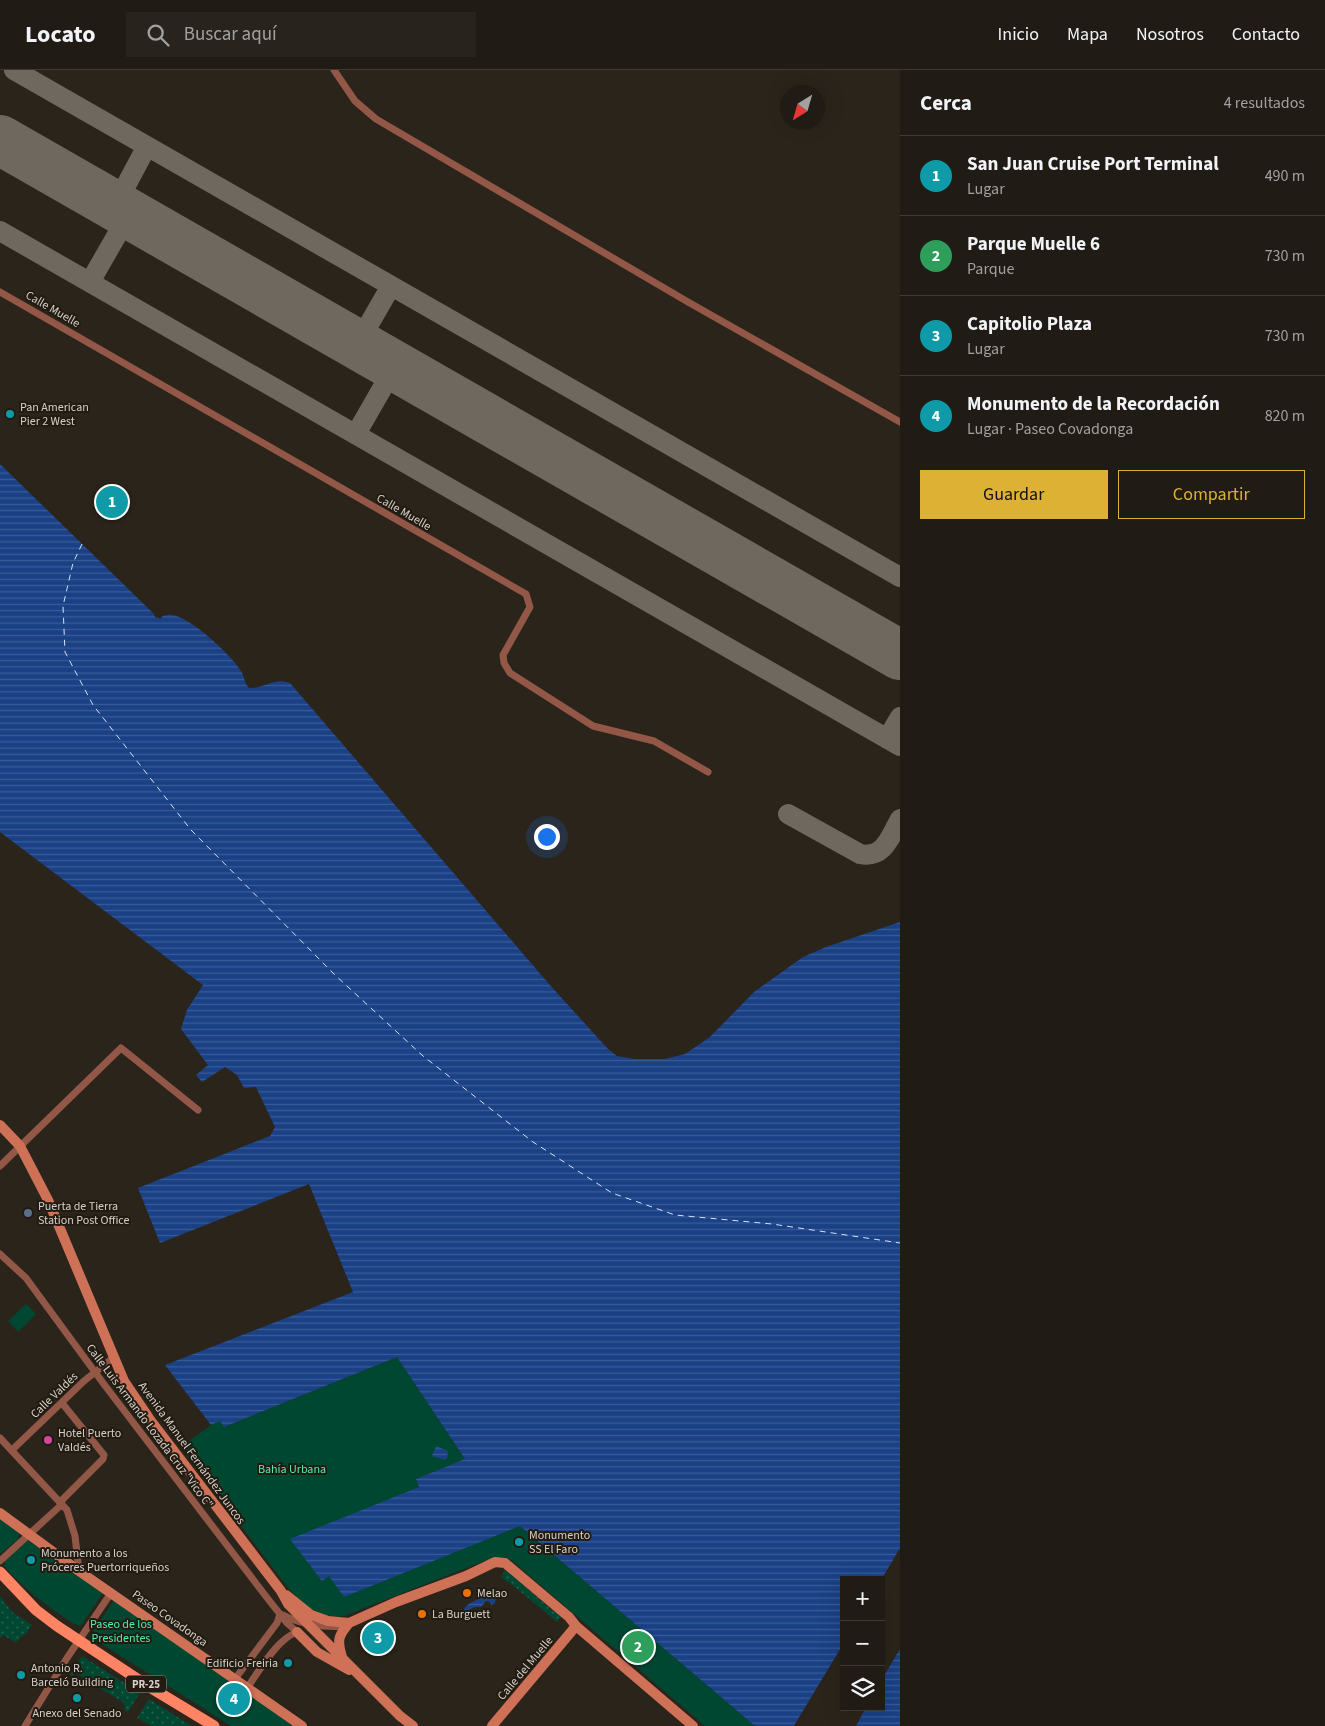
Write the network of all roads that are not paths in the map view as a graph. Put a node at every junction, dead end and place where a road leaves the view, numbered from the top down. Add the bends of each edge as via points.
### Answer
1 (334, 70) edge
2 (0, 292) edge
3 (900, 422) edge
4 (708, 772) dead end
5 (198, 1110) dead end
6 (0, 1124) edge
7 (20, 1146) junction
8 (0, 1166) edge
9 (0, 1254) edge
10 (113, 1358) junction
11 (95, 1372) junction
12 (62, 1403) junction
13 (0, 1438) edge
14 (12, 1450) junction
15 (60, 1502) junction
16 (0, 1513) edge
17 (29, 1534) junction
18 (0, 1560) edge
19 (79, 1571) junction
20 (0, 1572) edge
21 (281, 1591) junction
22 (111, 1592) junction
23 (280, 1614) junction
24 (305, 1622) junction
25 (350, 1623) junction
26 (576, 1626) junction
27 (297, 1632) junction
28 (78, 1641) junction
29 (342, 1657) junction
30 (361, 1676) junction
31 (235, 1679) junction
32 (247, 1688) junction
33 (25, 1726) edge
34 (214, 1726) edge
35 (302, 1726) edge
36 (413, 1726) edge
37 (492, 1726) edge
38 (693, 1726) edge

1 - 3 street via 355,101 376,119
2 - 4 street, Calle Muelle via 526,594 530,607 503,655 510,674 593,726 654,741
5 - 7 street via 121,1048
6 - 7 main road, Avenida Manuel Fernández Juncos
7 - 8 street
7 - 10 main road, Avenida Manuel Fernández Juncos via 48,1200
9 - 11 street, Calle Luis Armando Lozada Cruz "Vico C" via 26,1278
10 - 11 street, Calle Valdés
10 - 21 main road, Avenida Manuel Fernández Juncos via 151,1421
11 - 12 street, Calle Valdés
11 - 23 street, Calle Luis Armando Lozada Cruz "Vico C"
12 - 14 street, Calle Valdés
12 - 15 street via 104,1455
13 - 14 street
14 - 15 street
15 - 17 street via 59,1507
15 - 19 street via 70,1516
16 - 17 main road, Paseo Covadonga
17 - 18 street
17 - 19 main road, Paseo Covadonga
19 - 22 main road, Paseo Covadonga
20 - 28 main road, PR-25 via 36,1610
21 - 24 main road, Avenida Manuel Fernández Juncos
21 - 25 main road via 311,1615
22 - 28 street
22 - 31 main road, Paseo Covadonga
23 - 24 street
23 - 27 street, Calle Luis Armando Lozada Cruz "Vico C"
23 - 31 street via 277,1623
24 - 25 street via 337,1627
24 - 29 main road
25 - 26 main road via 495,1562 507,1564 516,1571 569,1616
25 - 29 main road via 340,1637
26 - 37 main road, Calle del Muelle
26 - 38 main road
27 - 30 main road via 317,1652
27 - 32 street via 288,1635 278,1646
28 - 33 street
28 - 34 main road, PR-25
29 - 30 main road
30 - 36 main road
31 - 32 main road, Paseo Covadonga
32 - 35 main road, Paseo Covadonga

